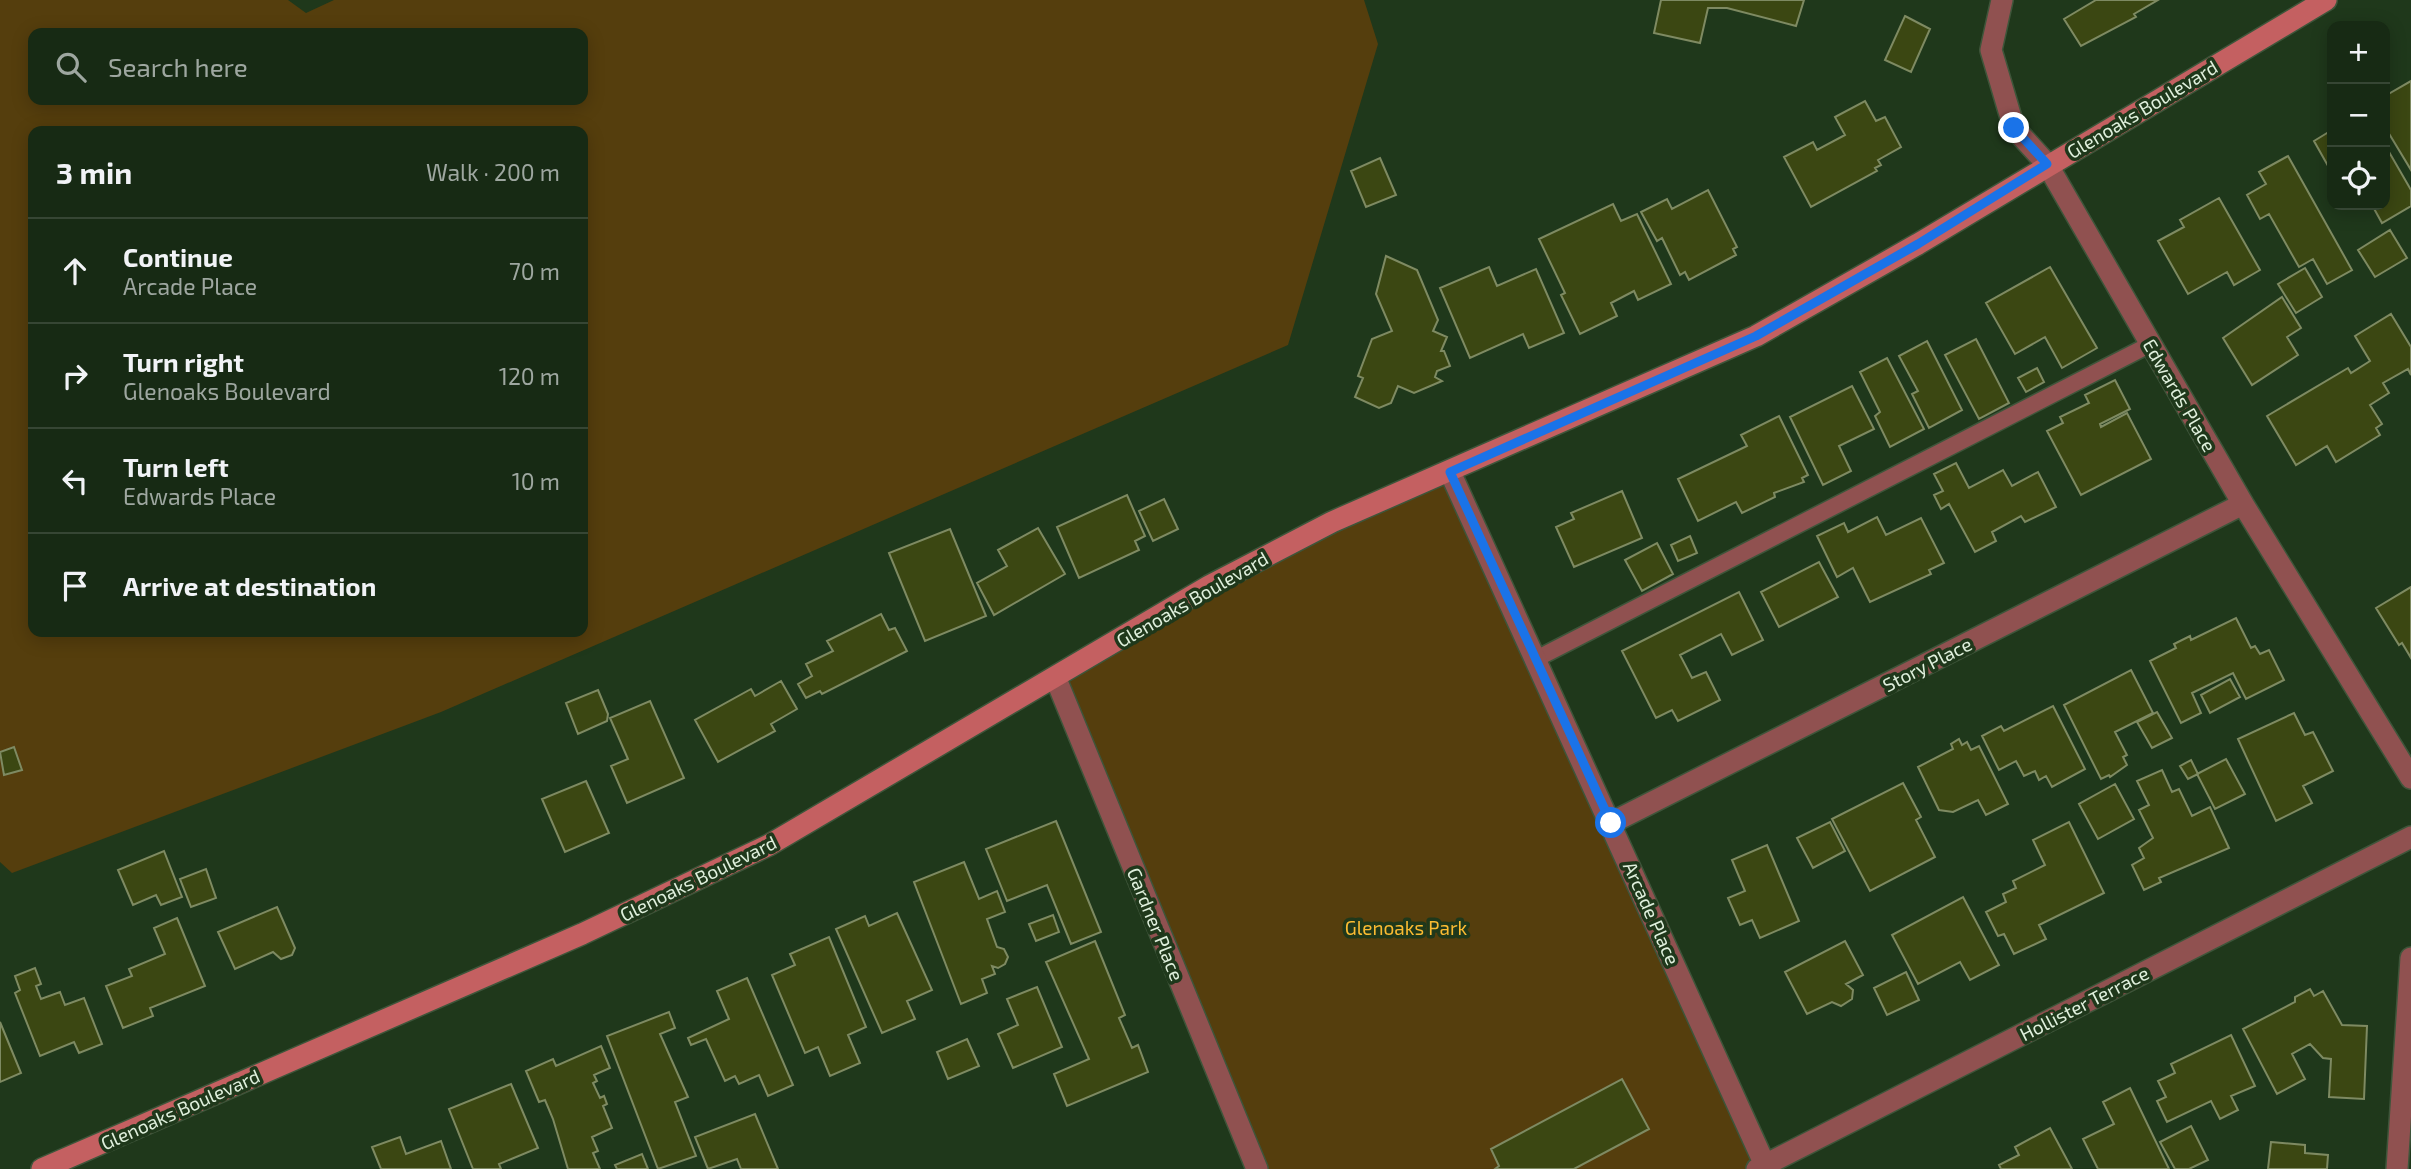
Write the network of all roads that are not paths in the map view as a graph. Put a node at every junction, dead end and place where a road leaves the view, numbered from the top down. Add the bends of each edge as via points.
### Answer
1 (2002, 0) edge
2 (2326, 0) edge
3 (2047, 164) junction
4 (2151, 344) junction
5 (1450, 472) junction
6 (2243, 504) junction
7 (1536, 659) junction
8 (1056, 679) junction
9 (2411, 778) edge
10 (1611, 823) junction
11 (2411, 837) edge
12 (2411, 958) edge
13 (1761, 1167) edge
14 (42, 1169) edge
15 (1257, 1169) edge
16 (2398, 1169) edge

1 - 3 street, Edwards Place via 1991,50 2014,128
2 - 3 street, Glenoaks Boulevard
3 - 4 street, Edwards Place
3 - 5 street, Glenoaks Boulevard via 1756,336
4 - 6 street, Edwards Place
4 - 7 lane
5 - 7 street, Arcade Place
5 - 8 street, Glenoaks Boulevard via 1332,522 1246,567
6 - 9 street, Edwards Place
6 - 10 street, Story Place
7 - 10 street, Arcade Place
8 - 14 street, Glenoaks Boulevard via 769,845 582,934
8 - 15 street, Gardner Place
10 - 13 street, Arcade Place
11 - 13 street, Hollister Terrace
12 - 16 street

